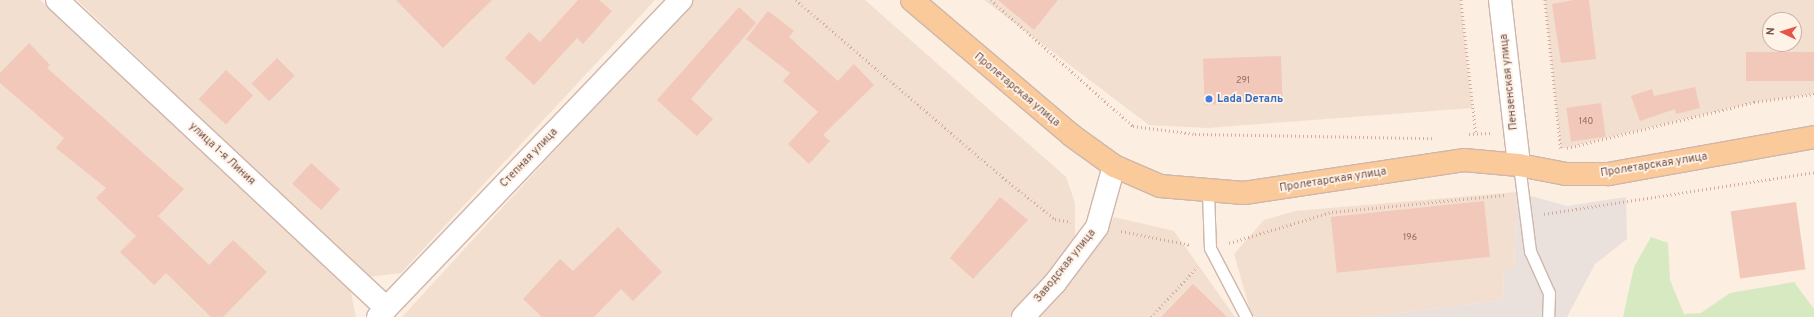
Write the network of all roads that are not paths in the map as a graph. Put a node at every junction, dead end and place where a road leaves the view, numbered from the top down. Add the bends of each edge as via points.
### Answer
1 (58, 0) edge
2 (681, 0) edge
3 (912, 0) edge
4 (1500, 0) edge
5 (1814, 137) edge
6 (1519, 165) junction
7 (1114, 166) junction
8 (1208, 192) junction
9 (382, 313) edge
10 (1023, 317) edge
11 (1246, 317) edge
12 (1548, 317) edge

1 - 9 street, улица 1-я Линия
2 - 9 street, Степная улица
3 - 7 main road, Пролетарская улица via 1015,89
4 - 6 street, Пензенская улица
5 - 6 main road, Пролетарская улица via 1609,174 1566,174
6 - 8 main road, Пролетарская улица via 1464,160 1244,193
6 - 12 lane via 1530,251 1549,293
7 - 8 main road, Пролетарская улица via 1160,186
7 - 10 street, Заводская улица via 1097,226 1054,283
8 - 11 lane via 1210,248

